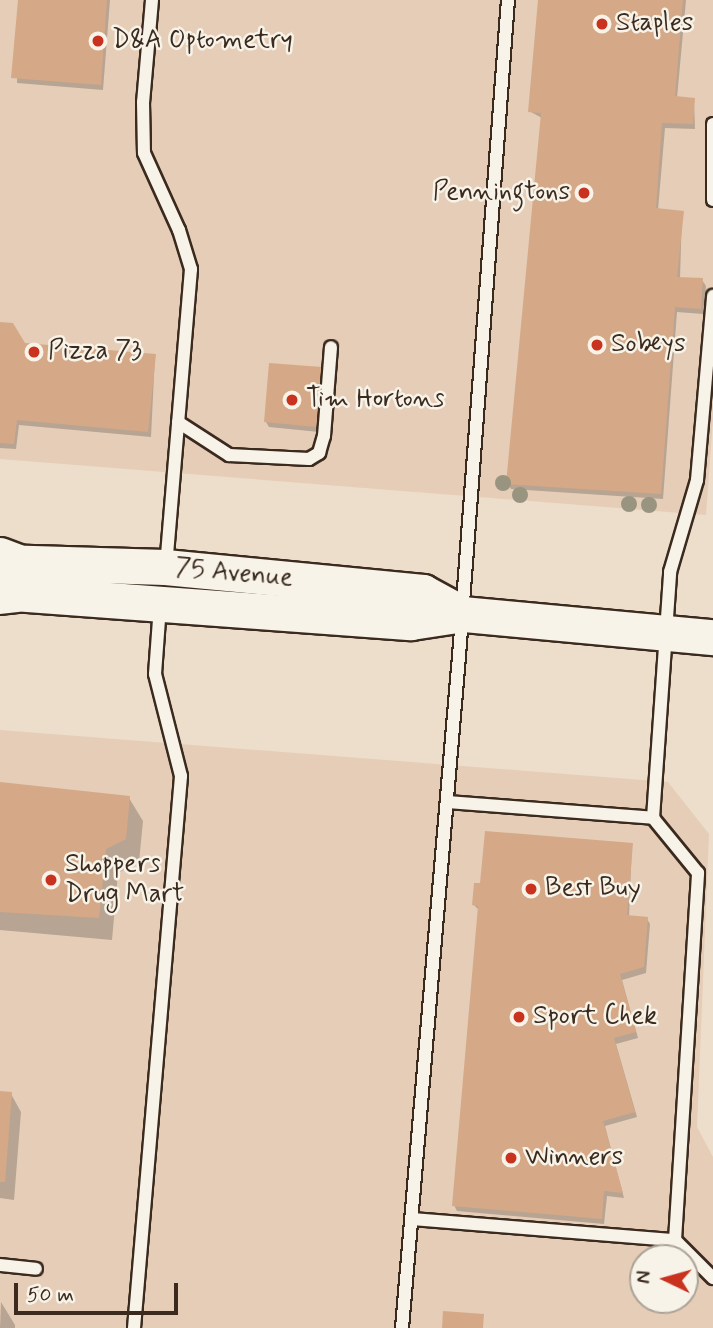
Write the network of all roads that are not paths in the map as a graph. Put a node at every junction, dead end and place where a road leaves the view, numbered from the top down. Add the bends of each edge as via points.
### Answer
1 (152, 0) edge
2 (508, 0) edge
3 (713, 124) edge
4 (713, 200) edge
5 (713, 296) edge
6 (331, 347) dead end
7 (178, 422) junction
8 (165, 568) junction
9 (5, 577) edge
10 (160, 605) junction
11 (463, 614) junction
12 (665, 633) junction
13 (713, 636) edge
14 (447, 802) junction
15 (653, 818) junction
16 (412, 1219) junction
17 (675, 1240) junction
18 (0, 1265) edge
19 (36, 1269) dead end
20 (713, 1278) edge
21 (134, 1328) edge
22 (402, 1328) edge

1 - 7 lane via 143,102 144,153 179,230 191,269
2 - 11 lane
3 - 4 lane
5 - 12 lane via 696,480 670,572
6 - 7 lane via 324,436 318,453 309,459 229,455
7 - 8 lane
8 - 9 main road, 75 Avenue
8 - 11 main road, 75 Avenue via 423,592
9 - 10 main road, 75 Avenue
10 - 11 main road, 75 Avenue via 411,622
10 - 21 lane via 155,674 181,776
11 - 12 main road, 75 Avenue
11 - 14 lane
12 - 13 main road, 75 Avenue
12 - 15 lane
14 - 15 lane
14 - 16 lane
15 - 17 lane via 698,873
16 - 17 lane
16 - 22 lane
17 - 20 lane
18 - 19 lane

